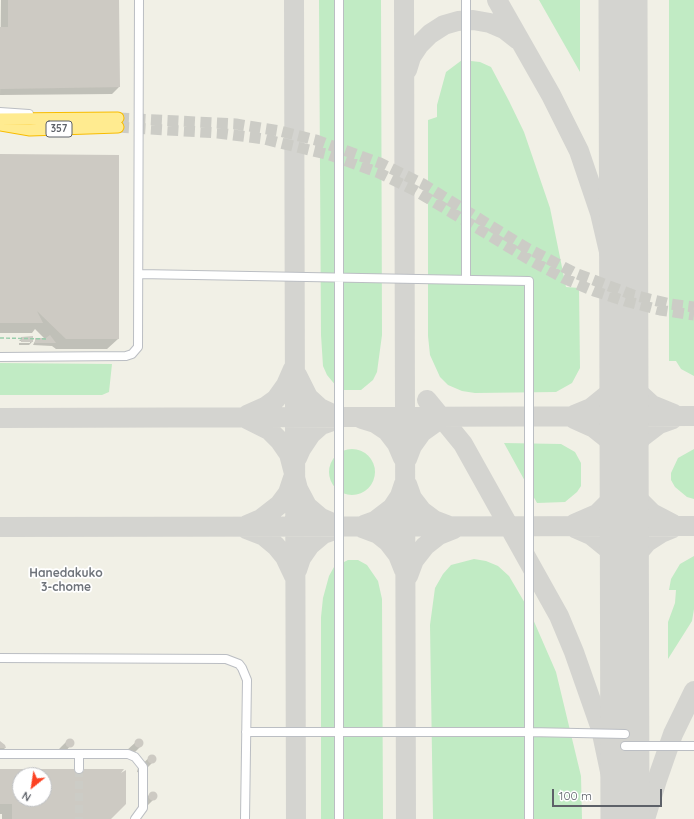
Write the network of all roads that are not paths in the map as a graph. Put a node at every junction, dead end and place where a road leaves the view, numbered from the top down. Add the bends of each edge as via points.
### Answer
1 (138, 0) edge
2 (339, 0) edge
3 (466, 0) edge
4 (0, 112) edge
5 (90, 118) junction
6 (0, 119) edge
7 (0, 125) edge
8 (30, 130) junction
9 (0, 131) edge
10 (139, 274) junction
11 (338, 278) junction
12 (466, 280) junction
13 (0, 357) edge
14 (0, 658) edge
15 (246, 732) junction
16 (339, 732) junction
17 (529, 732) junction
18 (625, 734) dead end
19 (625, 746) dead end
20 (694, 746) edge
21 (0, 754) edge
22 (79, 754) junction
23 (79, 769) tunnel mouth
24 (135, 819) edge
25 (246, 819) edge
26 (339, 819) edge
27 (529, 819) edge

1 - 10 street
2 - 11 street
3 - 12 street
4 - 5 street
5 - 6 highway, 357
5 - 8 highway, 357 via 118,123
7 - 8 highway, 357
8 - 9 street
10 - 11 street
10 - 13 street via 139,342 132,354 116,357
11 - 12 street
11 - 16 street
12 - 17 street via 529,281
14 - 15 street via 233,661 242,668 247,680
15 - 16 street
15 - 25 street
16 - 17 street
16 - 26 street
17 - 18 street
17 - 27 street
19 - 20 street
21 - 22 street
22 - 23 street
22 - 24 street via 128,754 140,760 143,767 143,808

